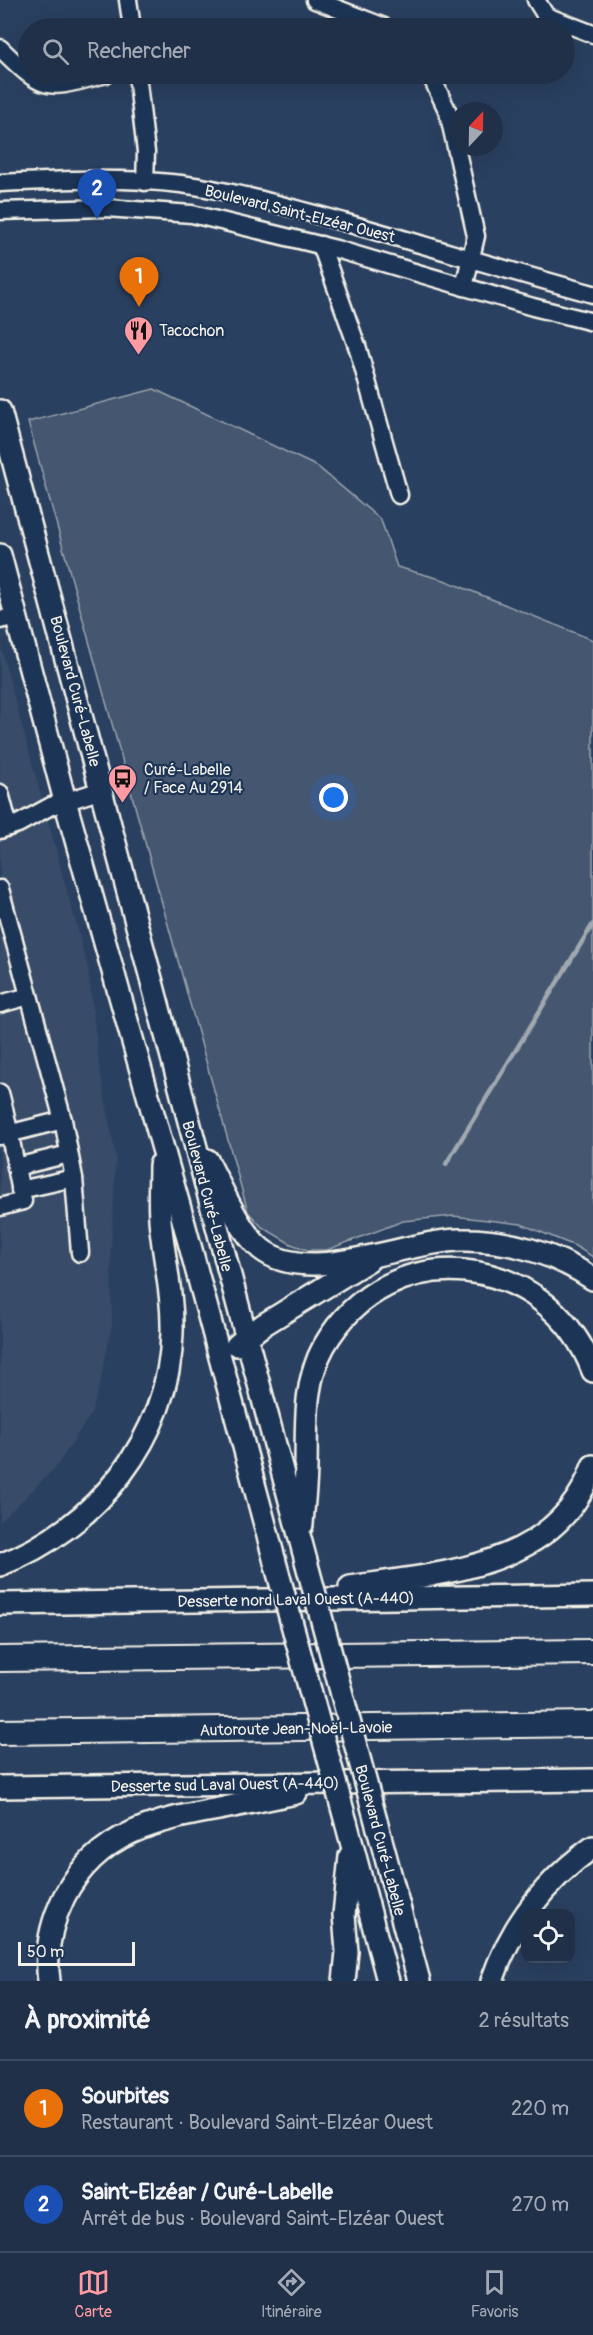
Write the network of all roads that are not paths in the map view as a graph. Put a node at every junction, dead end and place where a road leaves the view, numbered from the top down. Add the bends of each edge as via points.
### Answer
1 (128, 0) edge
2 (315, 0) edge
3 (536, 0) edge
4 (131, 18) edge
5 (361, 18) edge
6 (551, 18) edge
7 (575, 27) edge
8 (593, 34) edge
9 (0, 48) edge
10 (18, 65) edge
11 (44, 84) edge
12 (66, 84) edge
13 (138, 84) edge
14 (435, 84) edge
15 (145, 182) junction
16 (0, 183) edge
17 (0, 211) edge
18 (321, 245) junction
19 (471, 260) junction
20 (464, 287) junction
21 (593, 294) edge
22 (593, 322) edge
23 (0, 411) edge
24 (399, 495) dead end
25 (0, 555) edge
26 (4, 587) edge
27 (8, 618) edge
28 (102, 790) junction
29 (0, 793) edge
30 (65, 801) junction
31 (5, 828) edge
32 (0, 889) edge
33 (29, 996) junction
34 (0, 1004) edge
35 (0, 1093) edge
36 (63, 1120) junction
37 (191, 1131) junction
38 (5, 1134) edge
39 (159, 1137) junction
40 (69, 1154) junction
41 (16, 1167) junction
42 (74, 1178) junction
43 (20, 1190) junction
44 (0, 1206) edge
45 (80, 1253) dead end
46 (376, 1255) junction
47 (593, 1279) edge
48 (246, 1338) junction
49 (220, 1359) junction
50 (593, 1371) edge
51 (593, 1466) edge
52 (303, 1551) junction
53 (0, 1565) edge
54 (593, 1595) edge
55 (281, 1599) junction
56 (0, 1604) edge
57 (593, 1652) edge
58 (0, 1659) edge
59 (593, 1724) edge
60 (0, 1732) edge
61 (593, 1780) edge
62 (349, 1783) junction
63 (0, 1788) edge
64 (351, 1844) junction
65 (593, 1847) edge
66 (49, 1981) edge
67 (344, 1981) edge
68 (388, 1981) edge
69 (419, 1981) edge
70 (492, 1981) edge

1 - 4 street
2 - 5 street
3 - 6 street
7 - 8 street
9 - 10 street
11 - 12 street
13 - 15 street via 146,152
14 - 19 street via 448,112 475,228
15 - 16 street, Boulevard Saint-Elzéar Ouest
15 - 19 street, Boulevard Saint-Elzéar Ouest via 210,189 285,206
17 - 18 street, Boulevard Saint-Elzéar Ouest via 170,211
18 - 20 street, Boulevard Saint-Elzéar Ouest
18 - 24 street via 358,349
19 - 20 street
19 - 21 street, Boulevard Saint-Elzéar Ouest
20 - 22 street, Boulevard Saint-Elzéar Ouest
23 - 28 main road, Boulevard Curé-Labelle
25 - 26 main road, Boulevard Curé-Labelle
26 - 27 main road, Boulevard Curé-Labelle
27 - 30 main road, Boulevard Curé-Labelle
28 - 30 street
28 - 37 main road, Boulevard Curé-Labelle
29 - 31 street
30 - 31 street
30 - 39 main road, Boulevard Curé-Labelle
32 - 33 street
33 - 34 street
33 - 36 street
35 - 38 street
36 - 38 street
36 - 40 street
37 - 46 main road via 244,1229 262,1250 279,1259 307,1265
37 - 48 main road, Boulevard Curé-Labelle
38 - 41 street
39 - 49 main road, Boulevard Curé-Labelle
39 - 53 main road via 160,1227 171,1291 172,1329 168,1366 156,1410 136,1451 94,1505 46,1544
40 - 41 street
40 - 42 street
41 - 43 street
42 - 43 street
42 - 45 street
43 - 44 street via 23,1201
46 - 47 main road via 431,1242 498,1242 554,1258
46 - 48 main road
48 - 49 main road
48 - 52 main road, Boulevard Curé-Labelle
49 - 64 main road, Boulevard Curé-Labelle, bridge
50 - 52 main road via 582,1346 559,1315 532,1293 500,1277 443,1270 403,1279 376,1291 350,1312 333,1333 312,1379 306,1419
51 - 55 main road via 581,1492 560,1520 519,1549 455,1570
52 - 69 main road, Boulevard Curé-Labelle, bridge
54 - 55 main road, Desserte nord Laval Ouest (A-440)
55 - 56 main road, Desserte nord Laval Ouest (A-440)
57 - 58 highway
59 - 60 highway, Autoroute Jean-Noël-Lavoie
61 - 62 main road, Desserte sud Laval Ouest (A-440)
62 - 63 main road, Desserte sud Laval Ouest (A-440)
62 - 66 main road via 171,1817 113,1843 84,1868 62,1901 50,1941
64 - 67 main road via 344,1915
64 - 68 main road, Boulevard Curé-Labelle
65 - 70 main road via 560,1873 533,1903 512,1934

